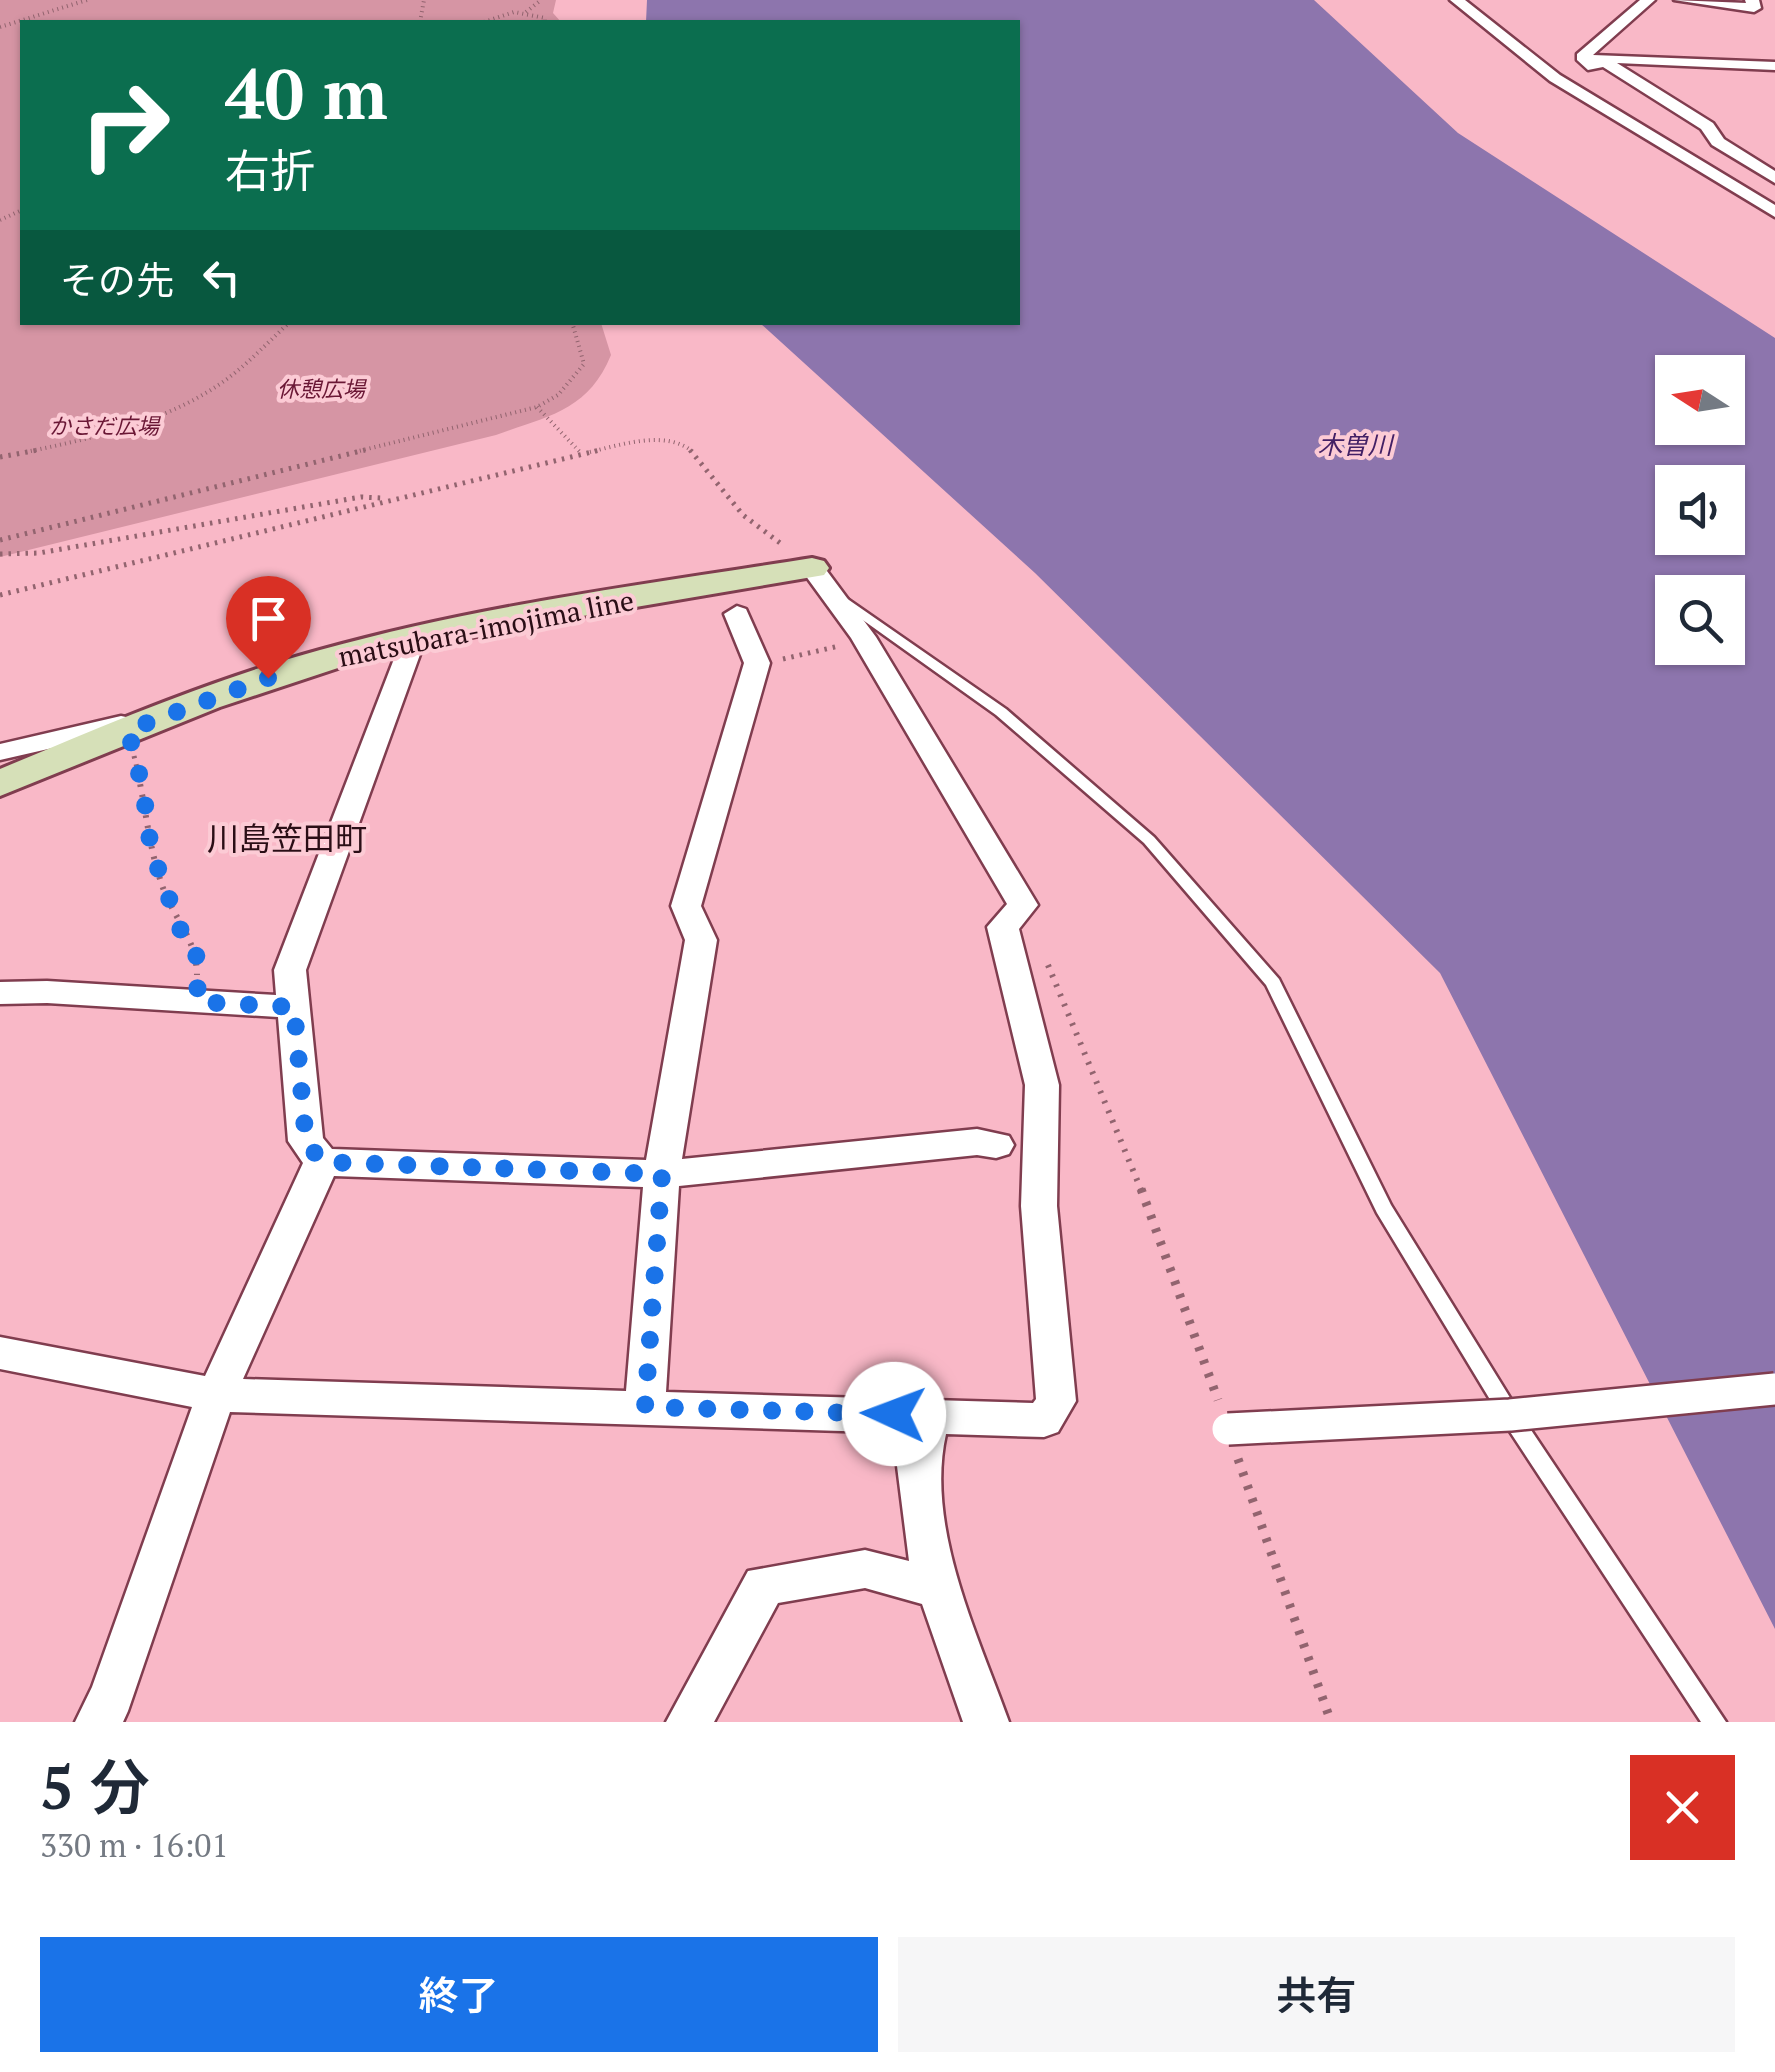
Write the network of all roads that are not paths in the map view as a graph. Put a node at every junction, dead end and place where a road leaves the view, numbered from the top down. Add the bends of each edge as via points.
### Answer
1 (1457, 0) edge
2 (1648, 0) edge
3 (1681, 0) edge
4 (1752, 0) edge
5 (1582, 57) junction
6 (1775, 66) edge
7 (1647, 136) junction
8 (1728, 148) junction
9 (1760, 148) dead end
10 (1775, 178) edge
11 (1775, 212) edge
12 (822, 581) junction
13 (737, 614) dead end
14 (413, 638) junction
15 (124, 727) junction
16 (0, 752) edge
17 (0, 784) edge
18 (0, 993) edge
19 (294, 1007) junction
20 (996, 1145) dead end
21 (322, 1162) junction
22 (662, 1174) junction
23 (0, 1353) edge
24 (1775, 1389) edge
25 (216, 1395) junction
26 (645, 1407) junction
27 (930, 1415) junction
28 (1510, 1415) junction
29 (1228, 1429) road end
30 (938, 1588) junction
31 (98, 1722) edge
32 (689, 1722) edge
33 (986, 1722) edge
34 (1714, 1722) edge

1 - 7 street via 1555,78
2 - 5 street
3 - 4 street via 1754,8
5 - 6 street
5 - 7 street via 1650,128
5 - 8 street via 1608,64 1707,126
7 - 11 street
8 - 9 street
8 - 10 street
12 - 14 main road, matsubara-imojima line
12 - 27 street via 1023,905 1003,926 1042,1085 1039,1206 1056,1401 1044,1420
12 - 28 lane via 1001,712 1149,840 1273,982 1383,1208
13 - 22 street via 757,663 686,906 701,940
14 - 15 main road, matsubara-imojima line
14 - 19 street via 290,970
15 - 16 street
15 - 17 main road, matsubara-imojima line
18 - 19 street
19 - 21 street via 306,1142
20 - 22 street
21 - 22 street
21 - 25 street
22 - 26 street
23 - 25 street
24 - 28 street, bridge
25 - 26 street
25 - 31 street
26 - 27 street
27 - 30 street via 918,1466
28 - 29 street, bridge
28 - 34 lane
30 - 32 street via 865,1570 764,1584
30 - 33 street

